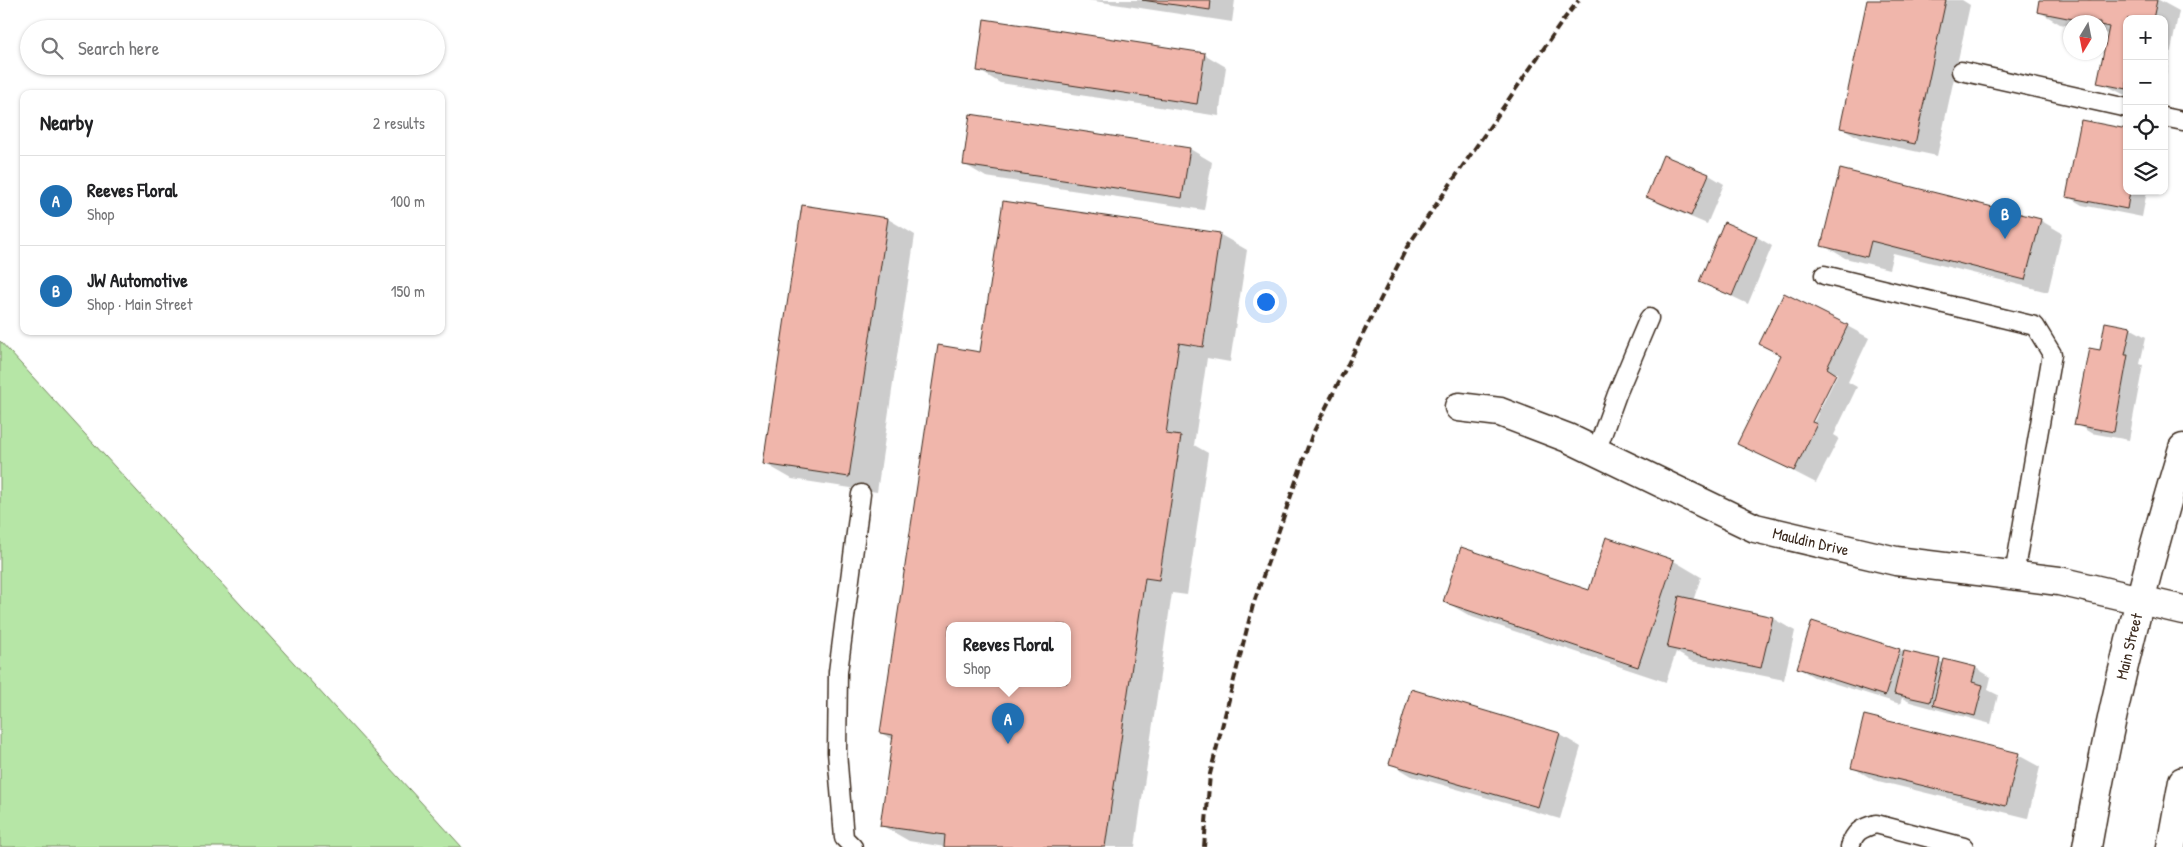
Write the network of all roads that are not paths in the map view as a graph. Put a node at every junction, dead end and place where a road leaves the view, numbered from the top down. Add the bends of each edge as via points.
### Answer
1 (1962, 71) dead end
2 (2123, 107) edge
3 (2168, 118) edge
4 (2183, 121) edge
5 (1824, 274) dead end
6 (1649, 318) dead end
7 (1459, 407) dead end
8 (2183, 448) edge
9 (1596, 452) junction
10 (860, 494) dead end
11 (2014, 575) junction
12 (2140, 601) junction
13 (2183, 610) edge
14 (2182, 789) edge
15 (853, 847) edge
16 (1850, 847) edge
17 (1964, 847) edge
18 (2087, 847) edge
19 (2170, 847) edge

1 - 2 lane
3 - 4 lane
5 - 11 lane via 2035,326 2052,354
6 - 9 lane
7 - 9 street, Mauldin Drive via 1500,412
8 - 12 street, Main Street
9 - 11 street, Mauldin Drive via 1755,528 1896,561
10 - 15 lane via 838,672 837,752 844,838
11 - 12 street, Mauldin Drive via 2059,581
12 - 13 street, Mauldin Drive
12 - 18 street, Main Street
14 - 19 street
16 - 17 lane via 1861,828 1876,824

